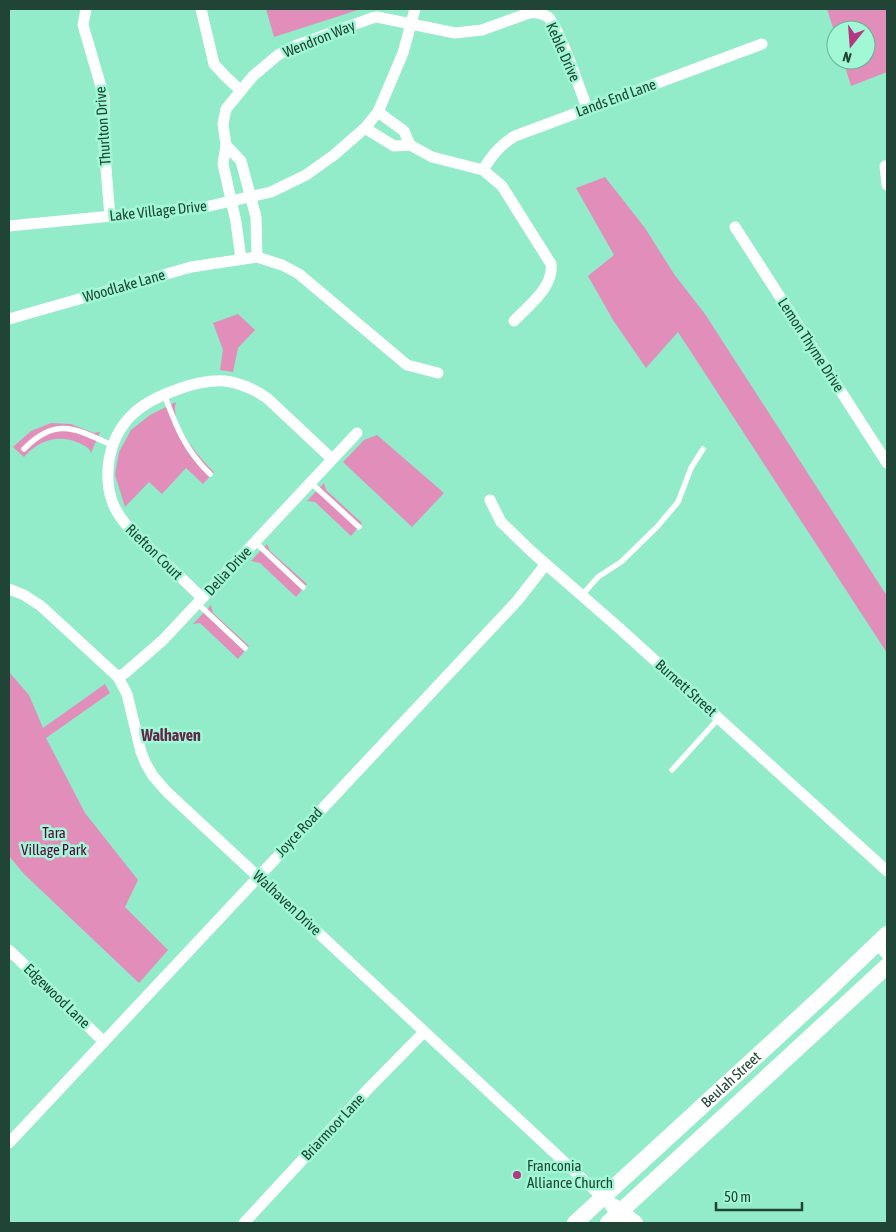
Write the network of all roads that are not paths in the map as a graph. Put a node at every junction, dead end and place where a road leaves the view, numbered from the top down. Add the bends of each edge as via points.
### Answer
1 (86, 9) edge
2 (201, 9) edge
3 (415, 9) edge
4 (411, 25) junction
5 (762, 44) dead end
6 (240, 90) junction
7 (587, 108) junction
8 (378, 112) junction
9 (364, 128) junction
10 (226, 145) junction
11 (410, 145) junction
12 (885, 166) dead end
13 (483, 170) junction
14 (887, 185) edge
15 (251, 196) junction
16 (231, 200) junction
17 (110, 217) junction
18 (9, 226) edge
19 (735, 227) dead end
20 (257, 256) junction
21 (241, 259) junction
22 (9, 319) edge
23 (514, 321) dead end
24 (438, 373) dead end
25 (164, 394) junction
26 (357, 433) dead end
27 (112, 445) junction
28 (24, 449) dead end
29 (703, 449) dead end
30 (332, 459) junction
31 (887, 463) edge
32 (210, 474) dead end
33 (310, 482) junction
34 (490, 500) dead end
35 (359, 527) dead end
36 (255, 542) junction
37 (546, 564) junction
38 (303, 587) dead end
39 (9, 589) edge
40 (582, 595) junction
41 (200, 600) junction
42 (246, 648) dead end
43 (118, 677) junction
44 (719, 718) junction
45 (672, 770) dead end
46 (887, 871) edge
47 (258, 876) junction
48 (884, 944) edge
49 (9, 950) edge
50 (887, 966) edge
51 (424, 1032) junction
52 (104, 1042) junction
53 (9, 1143) edge
54 (603, 1198) junction
55 (620, 1212) junction
56 (244, 1223) edge
57 (575, 1223) edge
58 (608, 1223) edge
59 (635, 1223) edge

1 - 17 street, Thurlton Drive via 83,26 104,97
2 - 6 street via 214,64
3 - 4 street, Lake Village Drive
4 - 6 street, Wendron Way via 377,17 301,44 278,55
4 - 7 street, Keble Drive via 443,32 472,32 529,13 544,15 558,32
4 - 8 street, Lake Village Drive
5 - 7 street, Lands End Lane
6 - 10 street, Wendron Way via 224,114
7 - 13 street, Lands End Lane via 509,139 494,152
8 - 9 street, Lake Village Drive
8 - 11 street via 404,131
9 - 11 street via 394,146
9 - 15 street, Lake Village Drive via 306,175 271,192
10 - 15 street via 241,161
10 - 16 street, Wendron Way via 223,164
11 - 13 street via 432,157
12 - 14 street
13 - 23 street via 502,186 551,264 548,285
15 - 16 street, Lake Village Drive
15 - 20 street via 256,217
16 - 17 street, Lake Village Drive via 206,207
16 - 21 street
17 - 18 street, Lake Village Drive
19 - 31 street, Lemon Thyme Drive
20 - 21 street, Woodlake Lane
20 - 24 street via 299,274 407,365
21 - 22 street, Woodlake Lane via 191,266
25 - 27 street, Riefton Court via 129,417
25 - 30 street, Riefton Court via 207,381 244,386 267,398
25 - 32 lane via 184,444
26 - 30 street, Delia Drive
27 - 28 lane via 81,432 59,429 36,437
27 - 41 street, Riefton Court via 107,470 116,511
29 - 40 lane via 691,468 678,502 621,562 598,577
30 - 33 street, Delia Drive
33 - 35 lane
33 - 36 street, Delia Drive
34 - 37 street, Burnett Street via 500,522
36 - 38 lane
36 - 41 street, Delia Drive
37 - 40 street, Burnett Street
37 - 47 street, Joyce Road via 517,601
39 - 43 street, Walhaven Drive via 41,606
40 - 44 street, Burnett Street
41 - 42 lane
41 - 43 street, Delia Drive via 163,640
43 - 47 street, Walhaven Drive via 127,694 141,752 153,776
44 - 45 lane
44 - 46 street, Burnett Street
47 - 51 street, Walhaven Drive
47 - 52 street, Joyce Road
48 - 54 main road, Beulah Street via 820,998
49 - 52 street, Edgewood Lane
50 - 55 main road, Beulah Street
51 - 54 street, Walhaven Drive
51 - 56 street, Briarmoor Lane
52 - 53 street, Joyce Road
54 - 55 main road
54 - 57 main road, Beulah Street
55 - 58 main road, Beulah Street
55 - 59 main road

